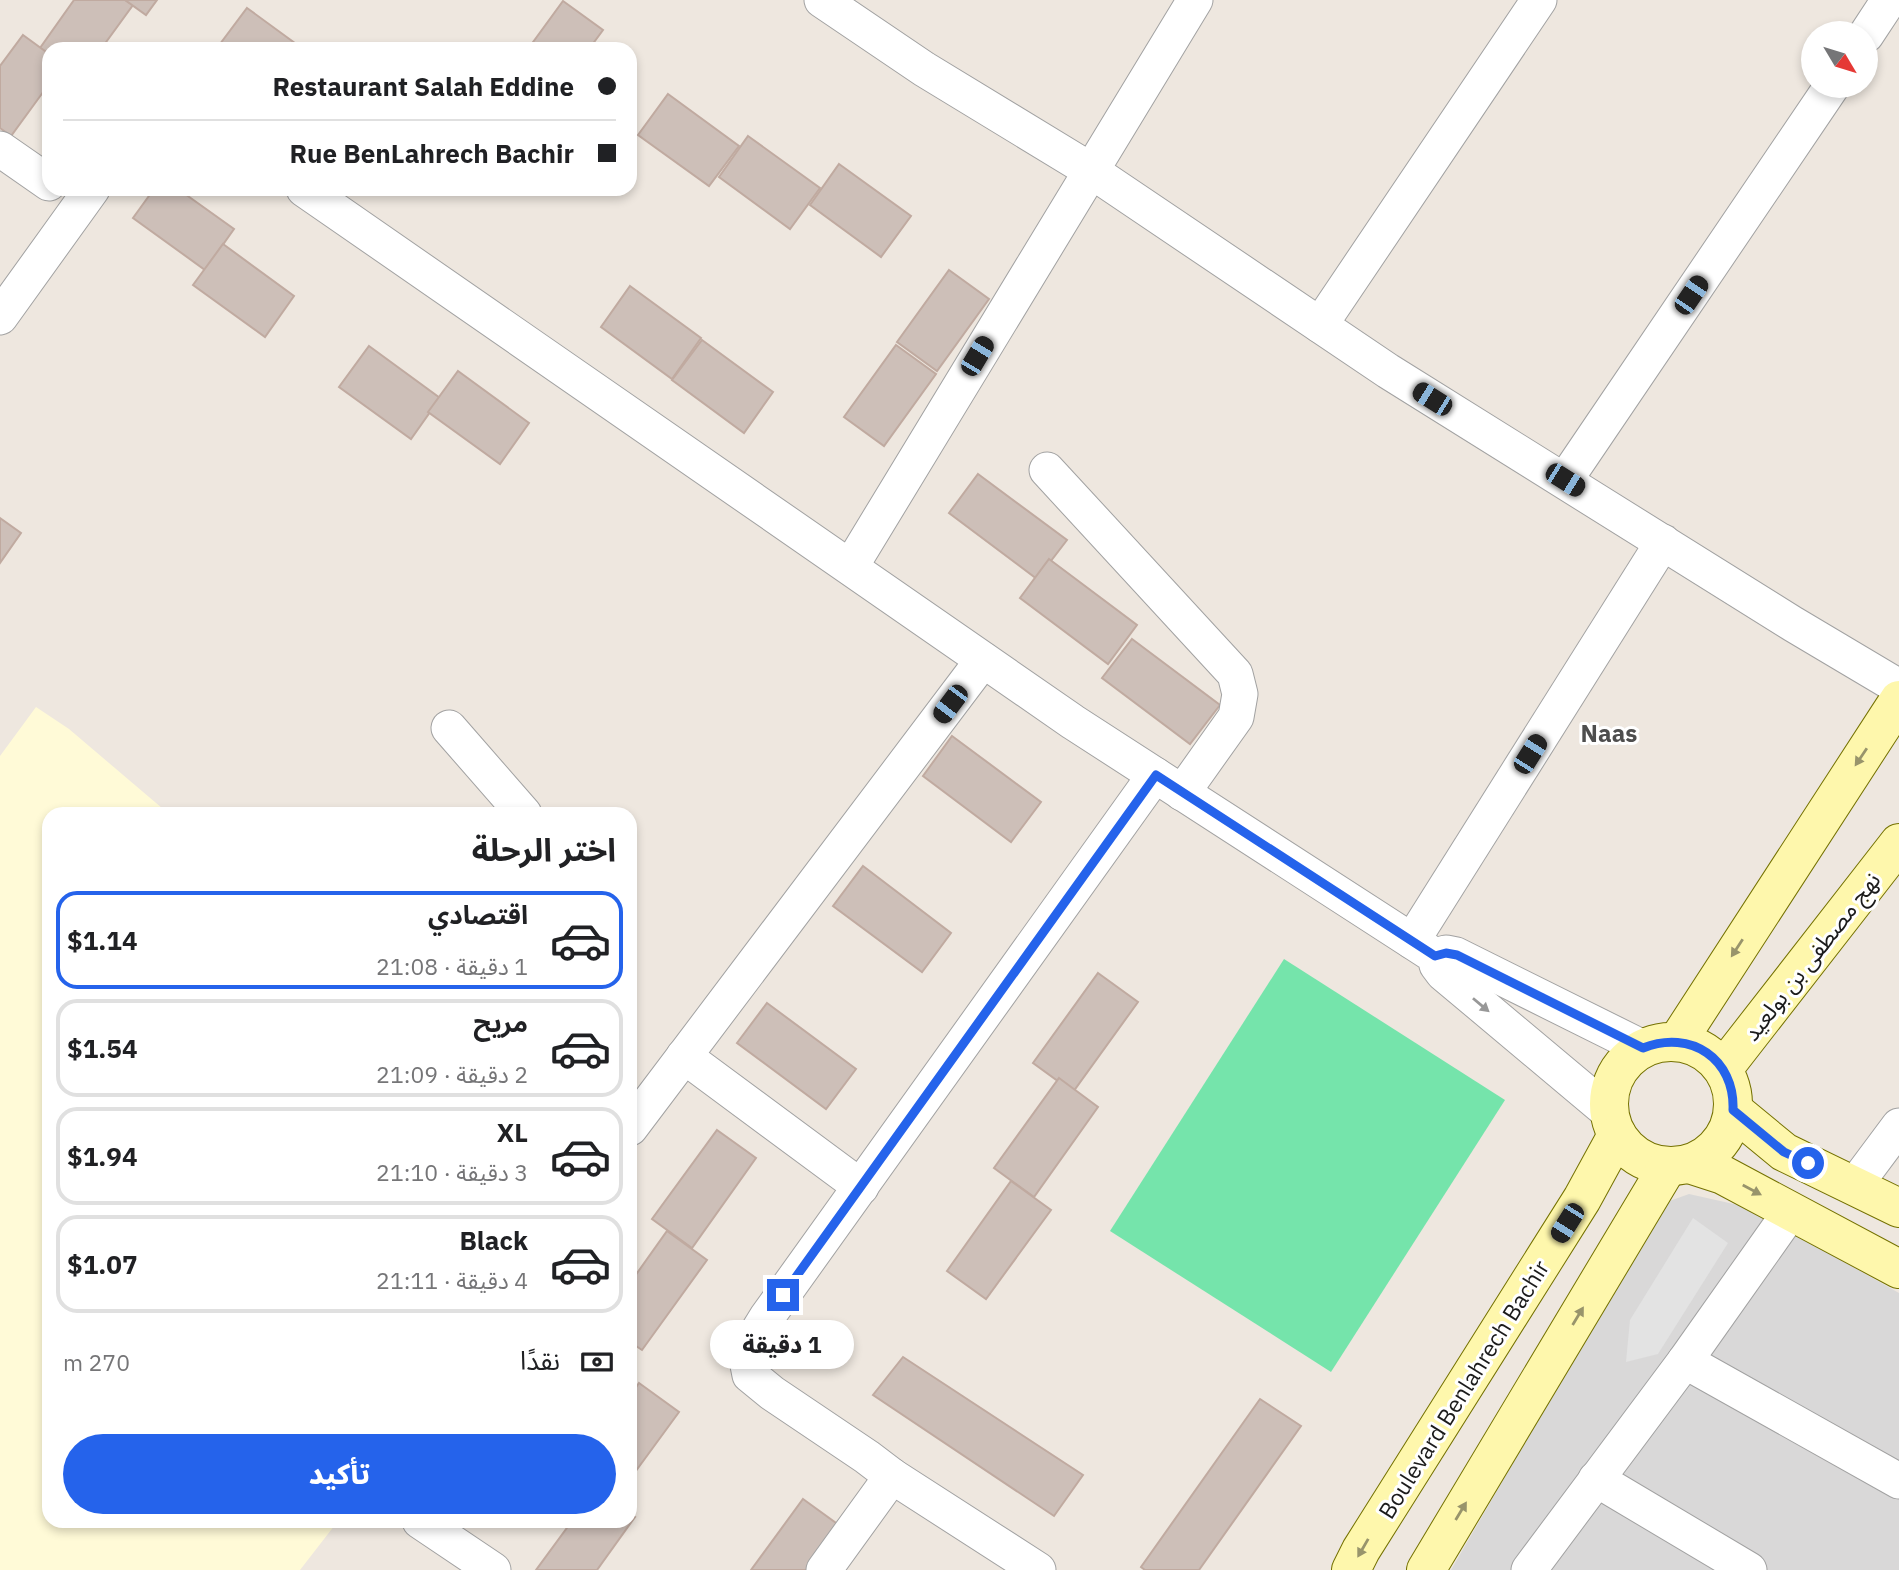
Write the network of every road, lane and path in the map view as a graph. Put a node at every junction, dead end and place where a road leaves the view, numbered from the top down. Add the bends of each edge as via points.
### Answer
1 (1195, 0) edge
2 (1539, 0) edge
3 (1889, 0) edge
4 (835, 4) edge
5 (1876, 21) edge
6 (1824, 98) edge
7 (0, 149) edge
8 (1090, 170) junction
9 (42, 178) edge
10 (76, 196) edge
11 (314, 196) edge
12 (0, 317) edge
13 (1320, 325) junction
14 (1047, 470) dead end
15 (1565, 480) junction
16 (1663, 542) junction
17 (850, 566) junction
18 (983, 660) junction
19 (1899, 687) edge
20 (1899, 700) edge
21 (449, 728) dead end
22 (1169, 784) junction
23 (518, 807) edge
24 (1899, 843) edge
25 (1424, 949) junction
26 (1660, 1045) junction
27 (684, 1056) junction
28 (1723, 1069) junction
29 (1733, 1110) junction
30 (637, 1115) edge
31 (1613, 1124) junction
32 (1899, 1126) edge
33 (1679, 1165) junction
34 (1855, 1185) junction
35 (861, 1187) junction
36 (1899, 1208) edge
37 (1791, 1210) junction
38 (1899, 1269) edge
39 (1685, 1361) junction
40 (892, 1476) junction
41 (1596, 1479) junction
42 (1899, 1481) edge
43 (430, 1528) edge
44 (493, 1570) edge
45 (824, 1570) edge
46 (1038, 1570) edge
47 (1351, 1570) edge
48 (1426, 1570) edge
49 (1529, 1570) edge
50 (1749, 1570) edge

1 - 8 street
2 - 13 street
3 - 5 street
4 - 8 street via 924,69
6 - 15 street
7 - 9 street
8 - 13 street
8 - 17 street
10 - 12 street
11 - 17 street
13 - 15 street
14 - 22 street via 1235,674 1240,694 1236,717
15 - 16 street
16 - 19 street
16 - 25 street
17 - 18 street
18 - 22 street
18 - 27 street
20 -> 26 main road
21 - 23 street
22 - 25 street
22 - 35 street
24 - 28 main road, نهج مصطفى بن بولعيد
25 - 26 street via 1457,955
25 -> 31 street via 1444,973
26 - 28 main road via 1694,1046 1711,1055
26 - 31 main road via 1628,1060 1616,1076 1610,1094
27 - 30 street
27 - 35 street
28 - 29 main road via 1731,1085
29 - 33 main road via 1719,1144 1706,1156
29 - 34 main road via 1784,1152
31 - 33 main road via 1634,1154 1650,1163
31 -> 47 main road, Boulevard Benlahrech Bachir via 1582,1199
32 - 34 street
33 -> 37 main road via 1723,1175
48 -> 33 main road
34 - 36 main road
35 - 40 street via 767,1317 751,1343 747,1360 750,1375 772,1393
37 - 38 main road
37 - 39 street
39 - 41 street
39 - 42 street
40 - 45 street
40 - 46 street
41 - 49 street
41 - 50 street
43 - 44 street

